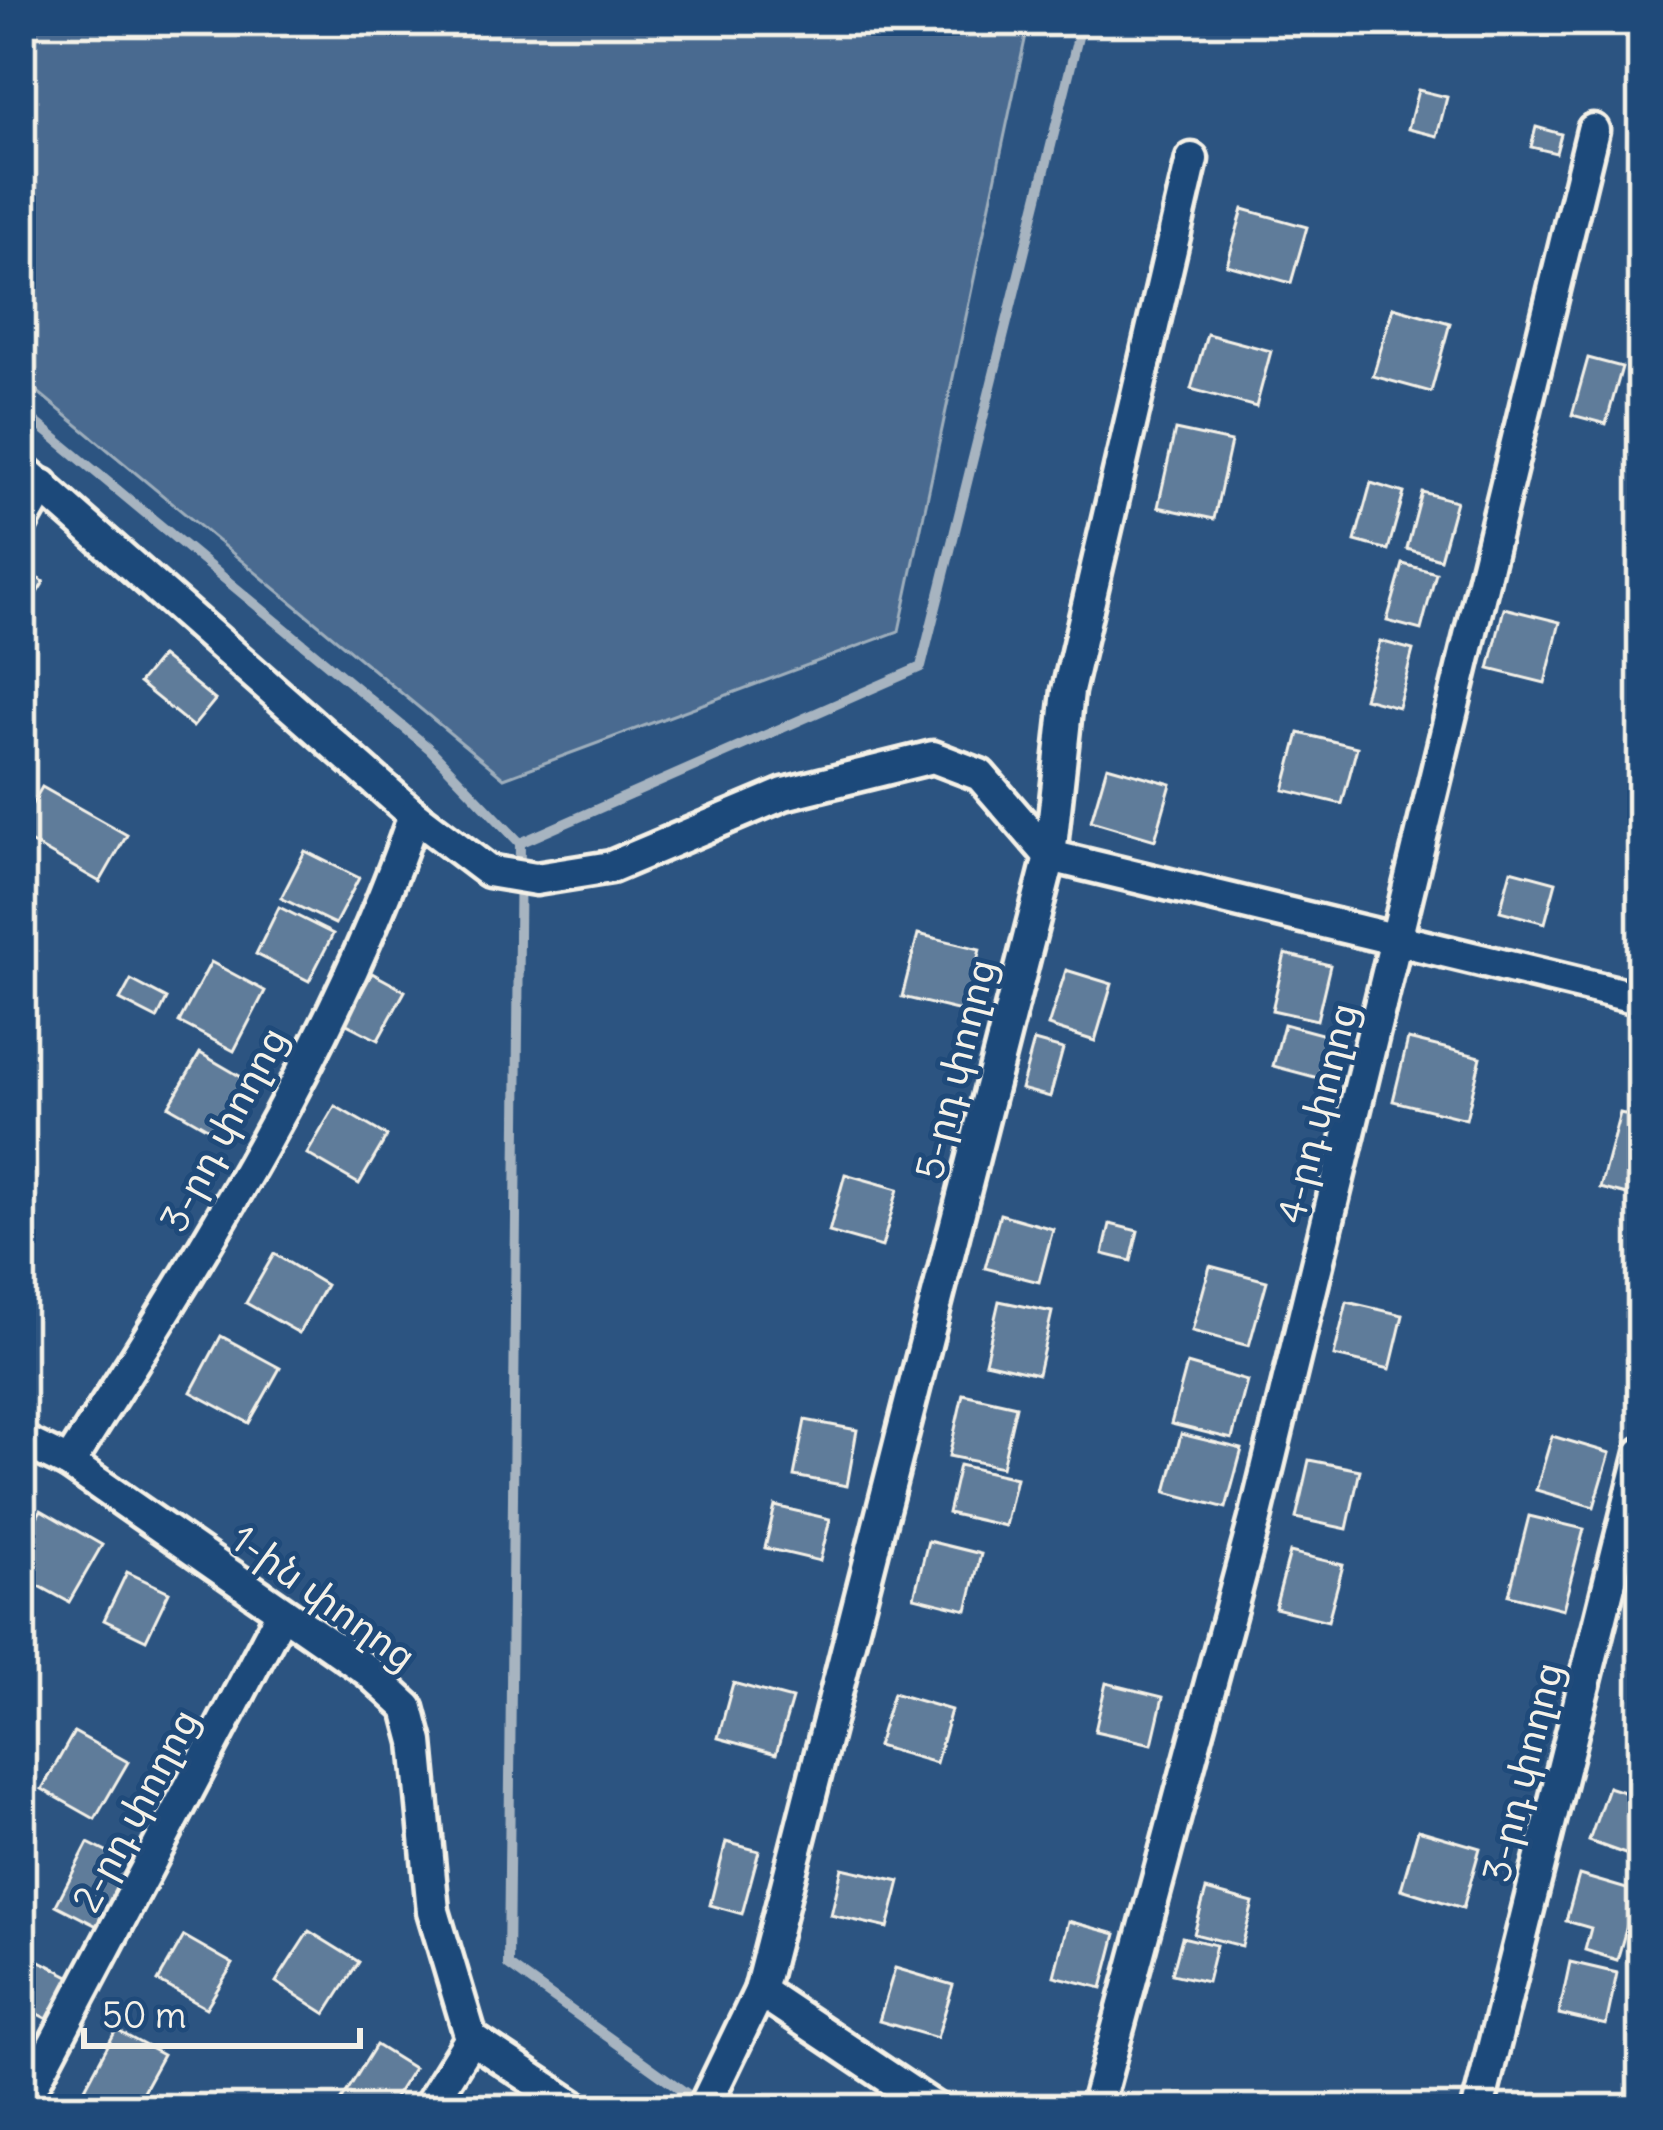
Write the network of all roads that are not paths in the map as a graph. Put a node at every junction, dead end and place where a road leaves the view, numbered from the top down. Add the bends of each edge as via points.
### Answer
1 (1593, 130) dead end
2 (1192, 159) dead end
3 (32, 476) edge
4 (21, 524) edge
5 (413, 815) junction
6 (1050, 856) junction
7 (1401, 938) junction
8 (1642, 999) edge
9 (21, 1440) edge
10 (1642, 1453) edge
11 (69, 1463) junction
12 (282, 1612) junction
13 (760, 1991) junction
14 (471, 2038) junction
15 (21, 2108) edge
16 (427, 2109) edge
17 (578, 2109) edge
18 (703, 2109) edge
19 (936, 2109) edge
20 (1096, 2109) edge
21 (1478, 2109) edge

1 - 7 street, 4-րդ փողոց
2 - 6 street, 5-րդ փողոց via 1069,691
3 - 4 street
3 - 5 street
5 - 6 street via 488,871 536,879 611,867 784,794 933,757 980,775
5 - 11 street, 3-րդ փողոց via 381,911 205,1251
6 - 7 street
6 - 13 street, 5-րդ փողոց
7 - 8 street
7 - 20 street, 4-րդ փողոց
9 - 11 street, 1-ին փողոց
10 - 21 street, 3-րդ փողոց
11 - 12 street, 1-ին փողոց
12 - 14 street, 1-ին փողոց via 408,1708 433,1911
12 - 15 street, 2-րդ փողոց
13 - 18 street, 5-րդ փողոց
13 - 19 street
14 - 16 street
14 - 17 street

